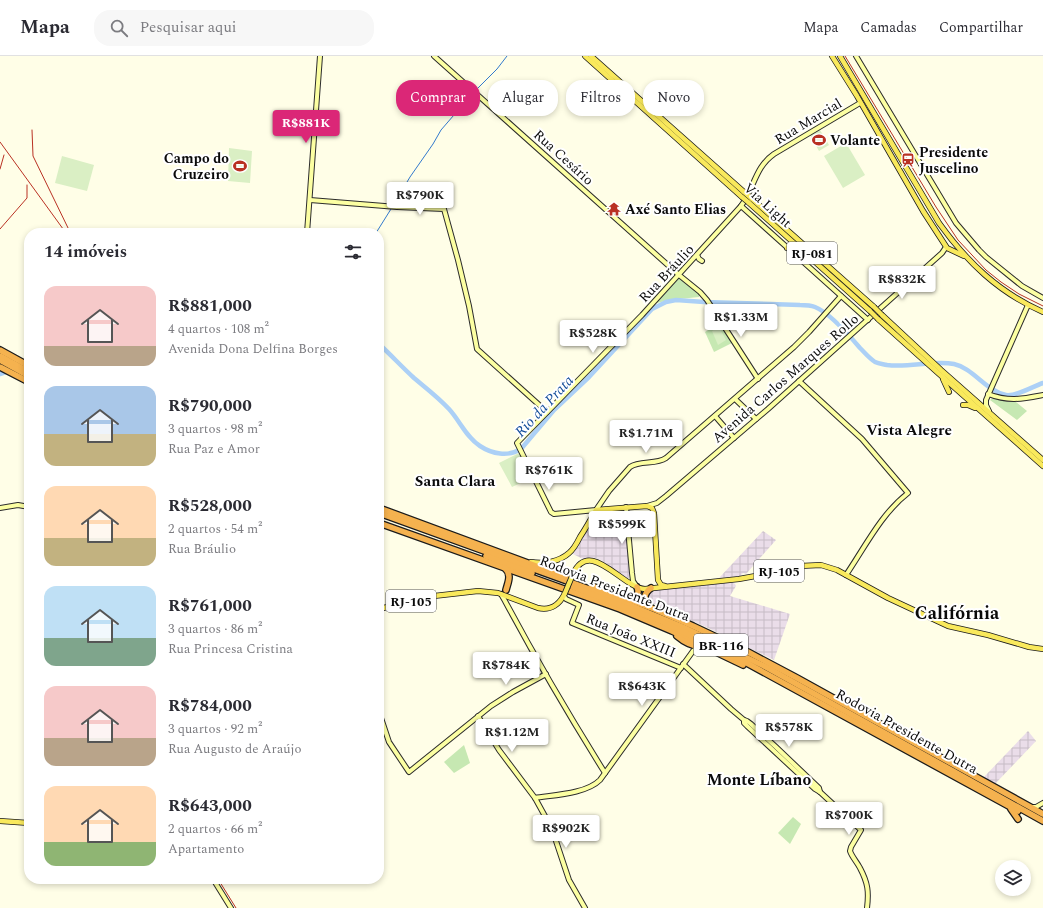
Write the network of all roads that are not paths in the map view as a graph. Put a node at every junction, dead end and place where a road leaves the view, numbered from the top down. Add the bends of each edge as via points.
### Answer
1 (320, 56) edge
2 (434, 56) edge
3 (584, 56) edge
4 (591, 56) edge
5 (832, 56) edge
6 (840, 56) edge
7 (856, 56) edge
8 (860, 103) junction
9 (768, 159) joint
10 (743, 195) junction
11 (310, 200) junction
12 (749, 200) junction
13 (741, 206) junction
14 (307, 228) edge
15 (954, 243) junction
16 (787, 248) junction
17 (948, 248) junction
18 (698, 255) junction
19 (966, 257) junction
20 (812, 259) junction
21 (702, 261) dead end
22 (679, 275) junction
23 (841, 296) junction
24 (1043, 298) edge
25 (1028, 305) junction
26 (872, 309) junction
27 (1043, 312) edge
28 (868, 320) junction
29 (0, 350) edge
30 (0, 356) edge
31 (0, 360) edge
32 (9, 363) junction
33 (0, 367) edge
34 (24, 367) edge
35 (24, 370) edge
36 (939, 372) junction
37 (758, 379) junction
38 (24, 380) edge
39 (799, 381) junction
40 (949, 392) dead end
41 (989, 393) junction
42 (1043, 395) edge
43 (735, 399) junction
44 (974, 399) junction
45 (986, 400) junction
46 (963, 405) dead end
47 (547, 412) junction
48 (982, 412) junction
49 (990, 413) junction
50 (715, 416) junction
51 (756, 419) junction
52 (734, 438) junction
53 (1043, 460) edge
54 (1043, 466) edge
55 (660, 501) junction
56 (24, 506) edge
57 (647, 506) junction
58 (626, 507) junction
59 (0, 508) edge
60 (384, 510) edge
61 (596, 510) junction
62 (654, 513) junction
63 (384, 516) edge
64 (384, 519) edge
65 (384, 525) edge
66 (523, 561) junction
67 (505, 568) junction
68 (846, 575) junction
69 (658, 580) junction
70 (637, 587) junction
71 (666, 587) junction
72 (651, 588) junction
73 (506, 590) junction
74 (478, 591) junction
75 (564, 594) junction
76 (622, 596) junction
77 (506, 598) junction
78 (384, 608) edge
79 (654, 609) junction
80 (672, 631) junction
81 (693, 648) junction
82 (709, 649) junction
83 (1043, 649) edge
84 (682, 666) junction
85 (546, 674) junction
86 (784, 683) junction
87 (478, 716) junction
88 (384, 727) edge
89 (605, 773) junction
90 (534, 798) junction
91 (1041, 804) edge
92 (1029, 806) junction
93 (1010, 807) junction
94 (1043, 814) edge
95 (1018, 819) dead end
96 (0, 821) edge
97 (1043, 821) edge
98 (24, 823) edge
99 (1043, 825) edge
100 (216, 884) edge
101 (231, 908) edge
102 (585, 908) edge
103 (867, 908) edge

1 - 11 street
2 - 22 street, Rua Cesário
3 - 10 main road, Via Light / RJ-081
4 - 10 main road, Via Light / RJ-081
5 - 8 main road
6 - 15 main road via 939,223
7 - 24 street via 952,218 979,250 1010,277
8 - 9 street, Rua Marcial
8 - 17 main road
9 - 13 street, Rua Bráulio via 758,172
10 - 12 main road, Via Light / RJ-081, bridge
11 - 14 street
11 - 47 street via 444,209 478,349
12 - 20 main road, Via Light / RJ-081
12 - 26 main road, Via Light / RJ-081
13 - 16 street
13 - 18 street, Rua Bráulio
15 - 17 main road via 955,248
15 - 17 main road via 948,241
15 - 19 main road
16 - 20 main road via 795,249
16 - 23 street
17 - 19 main road
17 - 28 street, Avenida Carlos Marques Rollo
18 - 21 street
18 - 22 street, Rua Bráulio
19 - 25 main road via 1004,291
20 - 26 main road, Via Light / RJ-081
22 - 37 street, Rua Cesário via 707,300
22 - 47 street, Rua Bráulio
23 - 28 street
23 - 37 street via 799,343
25 - 27 main road
25 - 41 street
26 - 36 main road, Via Light / RJ-081, bridge
28 - 39 street, Avenida Carlos Marques Rollo
29 - 34 highway via 18,360
30 - 32 highway
31 - 32 highway
32 - 35 highway
33 - 38 highway
36 - 40 main road
36 - 44 main road, Via Light / RJ-081
36 - 48 main road, Via Light / RJ-081
37 - 43 street
39 - 51 street, Avenida Carlos Marques Rollo
39 - 68 street via 862,438 908,492 879,525
41 - 42 street via 1001,399 1012,400
41 - 45 street
43 - 50 street
43 - 51 street
44 - 45 street
44 - 49 main road, Via Light / RJ-081
45 - 49 street
46 - 48 main road via 972,406
47 - 61 street, Rua Bráulio via 518,445 550,511 553,514
48 - 54 main road, Via Light / RJ-081
49 - 53 main road, Via Light / RJ-081
50 - 52 street
50 - 61 street via 663,460 631,466
51 - 52 street, Avenida Carlos Marques Rollo
52 - 55 street, Avenida Carlos Marques Rollo
55 - 57 street, Avenida Carlos Marques Rollo
55 - 62 street, Avenida Carlos Marques Rollo
56 - 59 street
57 - 58 main road
57 - 62 main road via 652,508
58 - 61 main road
58 - 70 street via 632,576
60 - 66 highway, BR-116
61 - 66 main road via 568,554 543,563
62 - 69 main road
63 - 97 highway, Rodovia Presidente Dutra / BR-116 via 603,594 685,628 766,667
64 - 86 highway, Rodovia Presidente Dutra / BR-116 via 641,613 734,656
65 - 67 highway, BR-116
66 - 76 highway, BR-116
67 - 73 highway via 509,575
67 - 80 highway, BR-116
68 - 71 main road, RJ-105 via 830,567 814,564 744,578
68 - 83 main road, RJ-105 via 953,628
69 - 71 main road
69 - 72 main road
70 - 72 main road, RJ-105
70 - 75 main road, RJ-105, bridge via 601,564 588,561 576,568
70 - 76 highway via 638,593 635,597
71 - 72 main road, RJ-105
72 - 79 highway via 645,595 645,600
73 - 74 main road, RJ-105
73 - 77 main road
74 - 77 main road, RJ-105 via 493,592
74 - 78 main road, RJ-105 via 443,594
75 - 77 main road, RJ-105 via 556,606 544,609
75 - 84 street, Rua João XXIII via 567,600 579,605 572,623
76 - 79 highway, BR-116
77 - 85 street
79 - 92 highway, BR-116 via 797,678
80 - 81 highway
80 - 82 highway, BR-116
81 - 82 highway
81 - 84 street
82 - 86 highway, BR-116
84 - 89 street
84 - 103 street via 744,720 751,730 861,830 850,851 867,885
85 - 87 street via 513,692
85 - 89 street
86 - 93 highway, Rodovia Presidente Dutra / BR-116
87 - 88 street via 409,772 389,742
87 - 90 street
89 - 90 street via 589,788
90 - 102 street via 550,825 569,880
91 - 92 street
91 - 94 street via 1040,810
92 - 94 highway, BR-116
93 - 95 highway
93 - 99 highway, Rodovia Presidente Dutra / BR-116
96 - 98 main road
100 - 101 street

